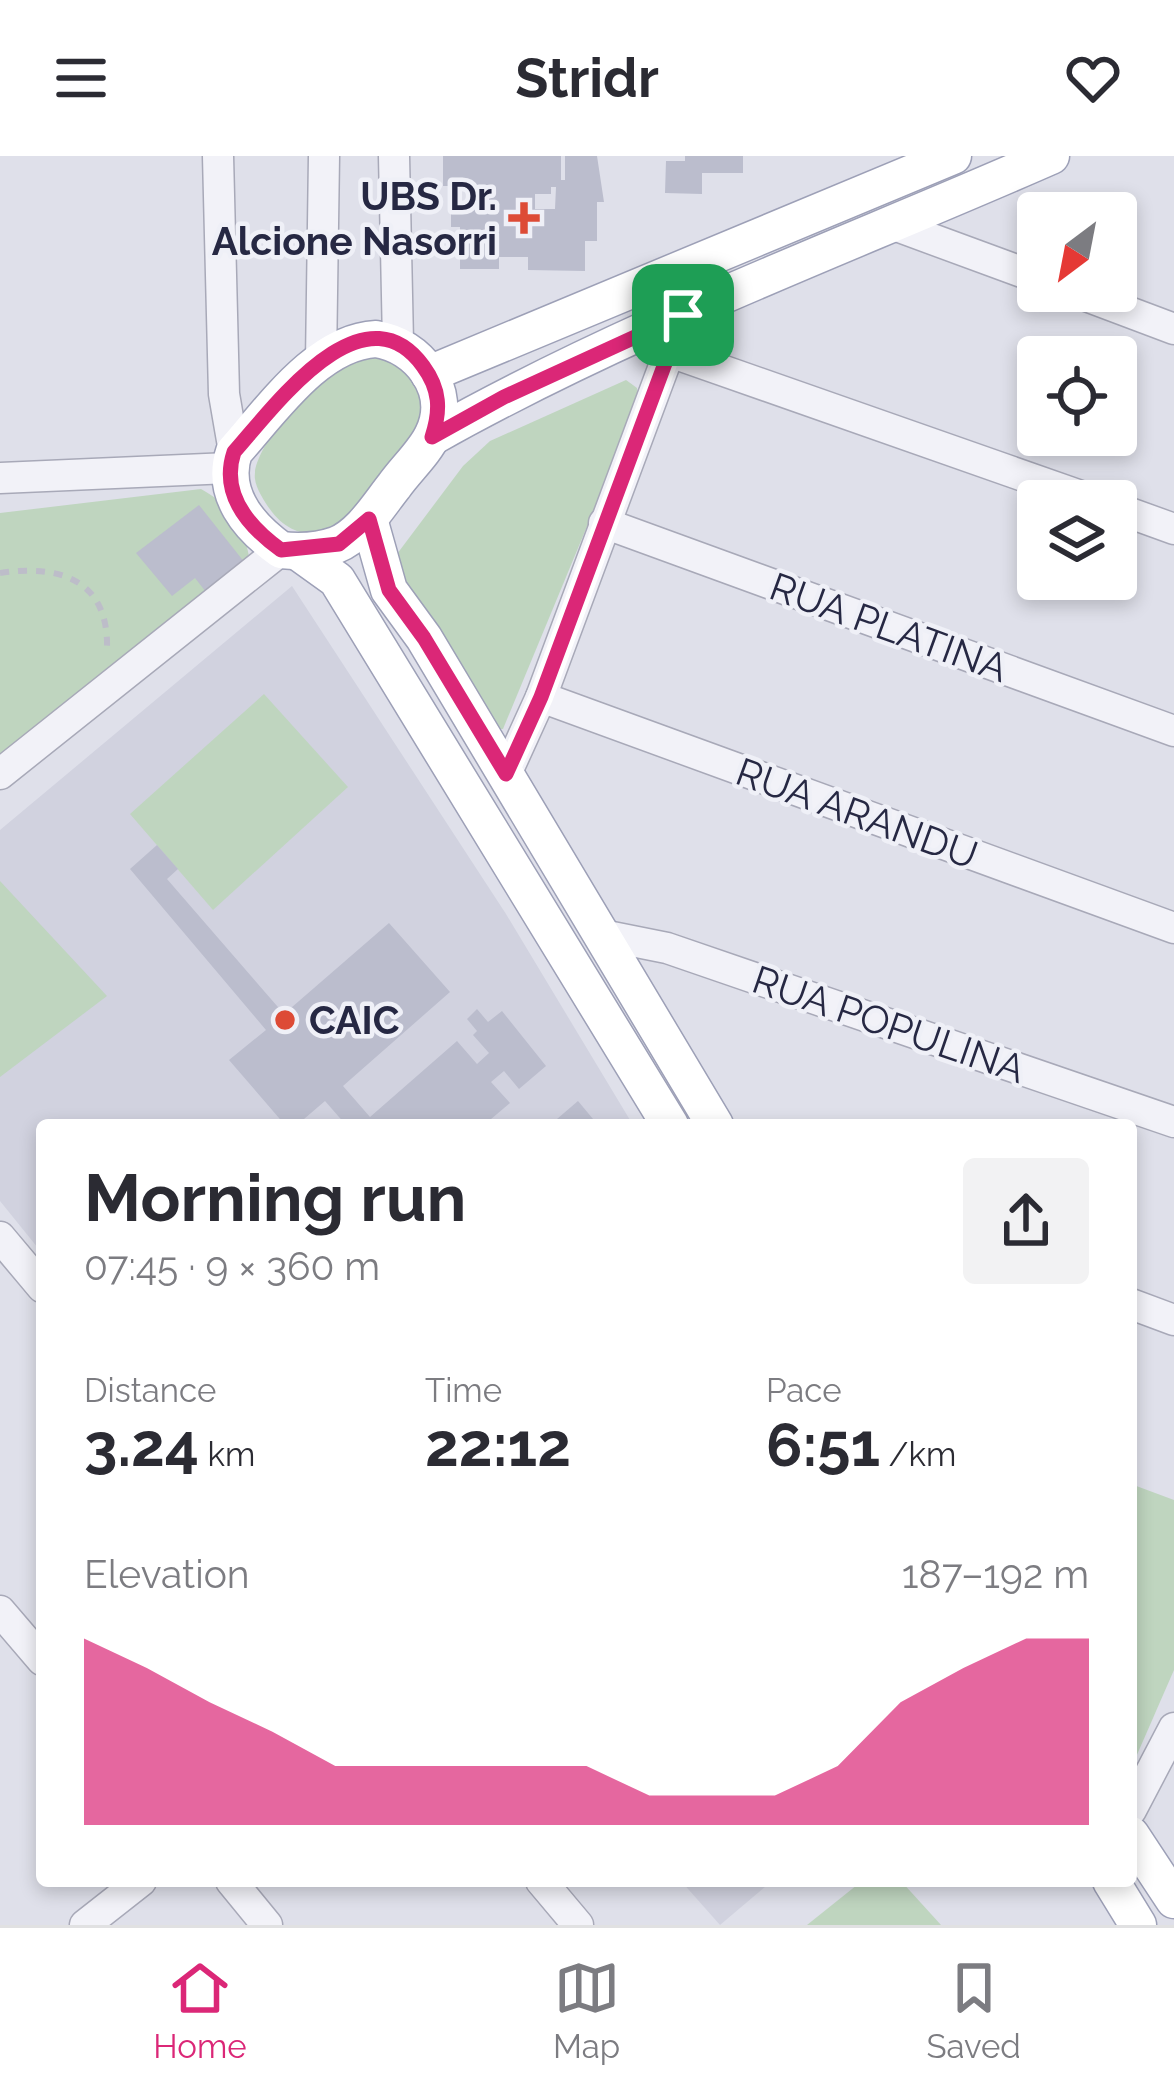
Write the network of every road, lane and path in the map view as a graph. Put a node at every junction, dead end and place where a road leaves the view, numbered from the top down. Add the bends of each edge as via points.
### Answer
1 (218, 156) edge
2 (324, 156) edge
3 (394, 156) edge
4 (953, 156) edge
5 (1051, 156) edge
6 (895, 224) junction
7 (1017, 270) edge
8 (1129, 312) edge
9 (683, 315) junction
10 (1174, 329) edge
11 (630, 338) junction
12 (398, 342) junction
13 (668, 351) junction
14 (321, 361) junction
15 (429, 374) junction
16 (432, 437) junction
17 (231, 460) junction
18 (0, 478) edge
19 (1035, 480) edge
20 (1137, 516) edge
21 (369, 519) junction
22 (604, 523) junction
23 (1174, 529) edge
24 (290, 551) junction
25 (0, 573) edge
26 (107, 653) dead end
27 (541, 697) junction
28 (1174, 731) edge
29 (0, 774) edge
30 (506, 774) junction
31 (1174, 928) edge
32 (602, 935) junction
33 (666, 1119) edge
34 (711, 1119) edge
35 (1174, 1122) edge
36 (0, 1237) edge
37 (36, 1280) edge
38 (1137, 1306) edge
39 (1174, 1320) edge
40 (0, 1611) edge
41 (36, 1653) edge
42 (1174, 1728) edge
43 (1137, 1799) edge
44 (1137, 1844) edge
45 (132, 1887) edge
46 (236, 1887) edge
47 (546, 1887) edge
48 (1115, 1887) edge
49 (1174, 1900) edge
50 (85, 1925) edge
51 (267, 1925) edge
52 (578, 1925) edge
53 (1138, 1925) edge

1 - 17 street
2 - 14 street
3 - 12 street
4 - 15 main road
5 - 6 main road
6 - 7 street
6 - 9 main road
8 - 10 street
9 - 11 main road
9 - 13 street
11 - 13 street
11 - 16 main road
12 - 14 main road via 356,340
12 - 15 main road
13 - 19 street
13 - 22 street
14 - 17 main road
15 - 16 main road via 439,400
16 - 21 main road
17 - 18 street
17 - 24 main road via 244,518
20 - 23 street
21 - 24 main road via 339,544
21 - 30 main road via 389,590
22 - 27 street
22 - 28 street, RUA PLATINA
24 - 29 street
24 - 33 main road via 338,580
25 - 26 path via 45,569 87,588 103,611
27 - 30 street
27 - 31 street, RUA ARANDU
30 - 32 main road
32 - 34 main road
32 - 35 street, RUA POPULINA via 668,948
36 - 37 street
38 - 39 street
40 - 41 street
42 - 43 street
44 - 49 main road
45 - 50 street
46 - 51 street
47 - 52 street
48 - 53 main road

